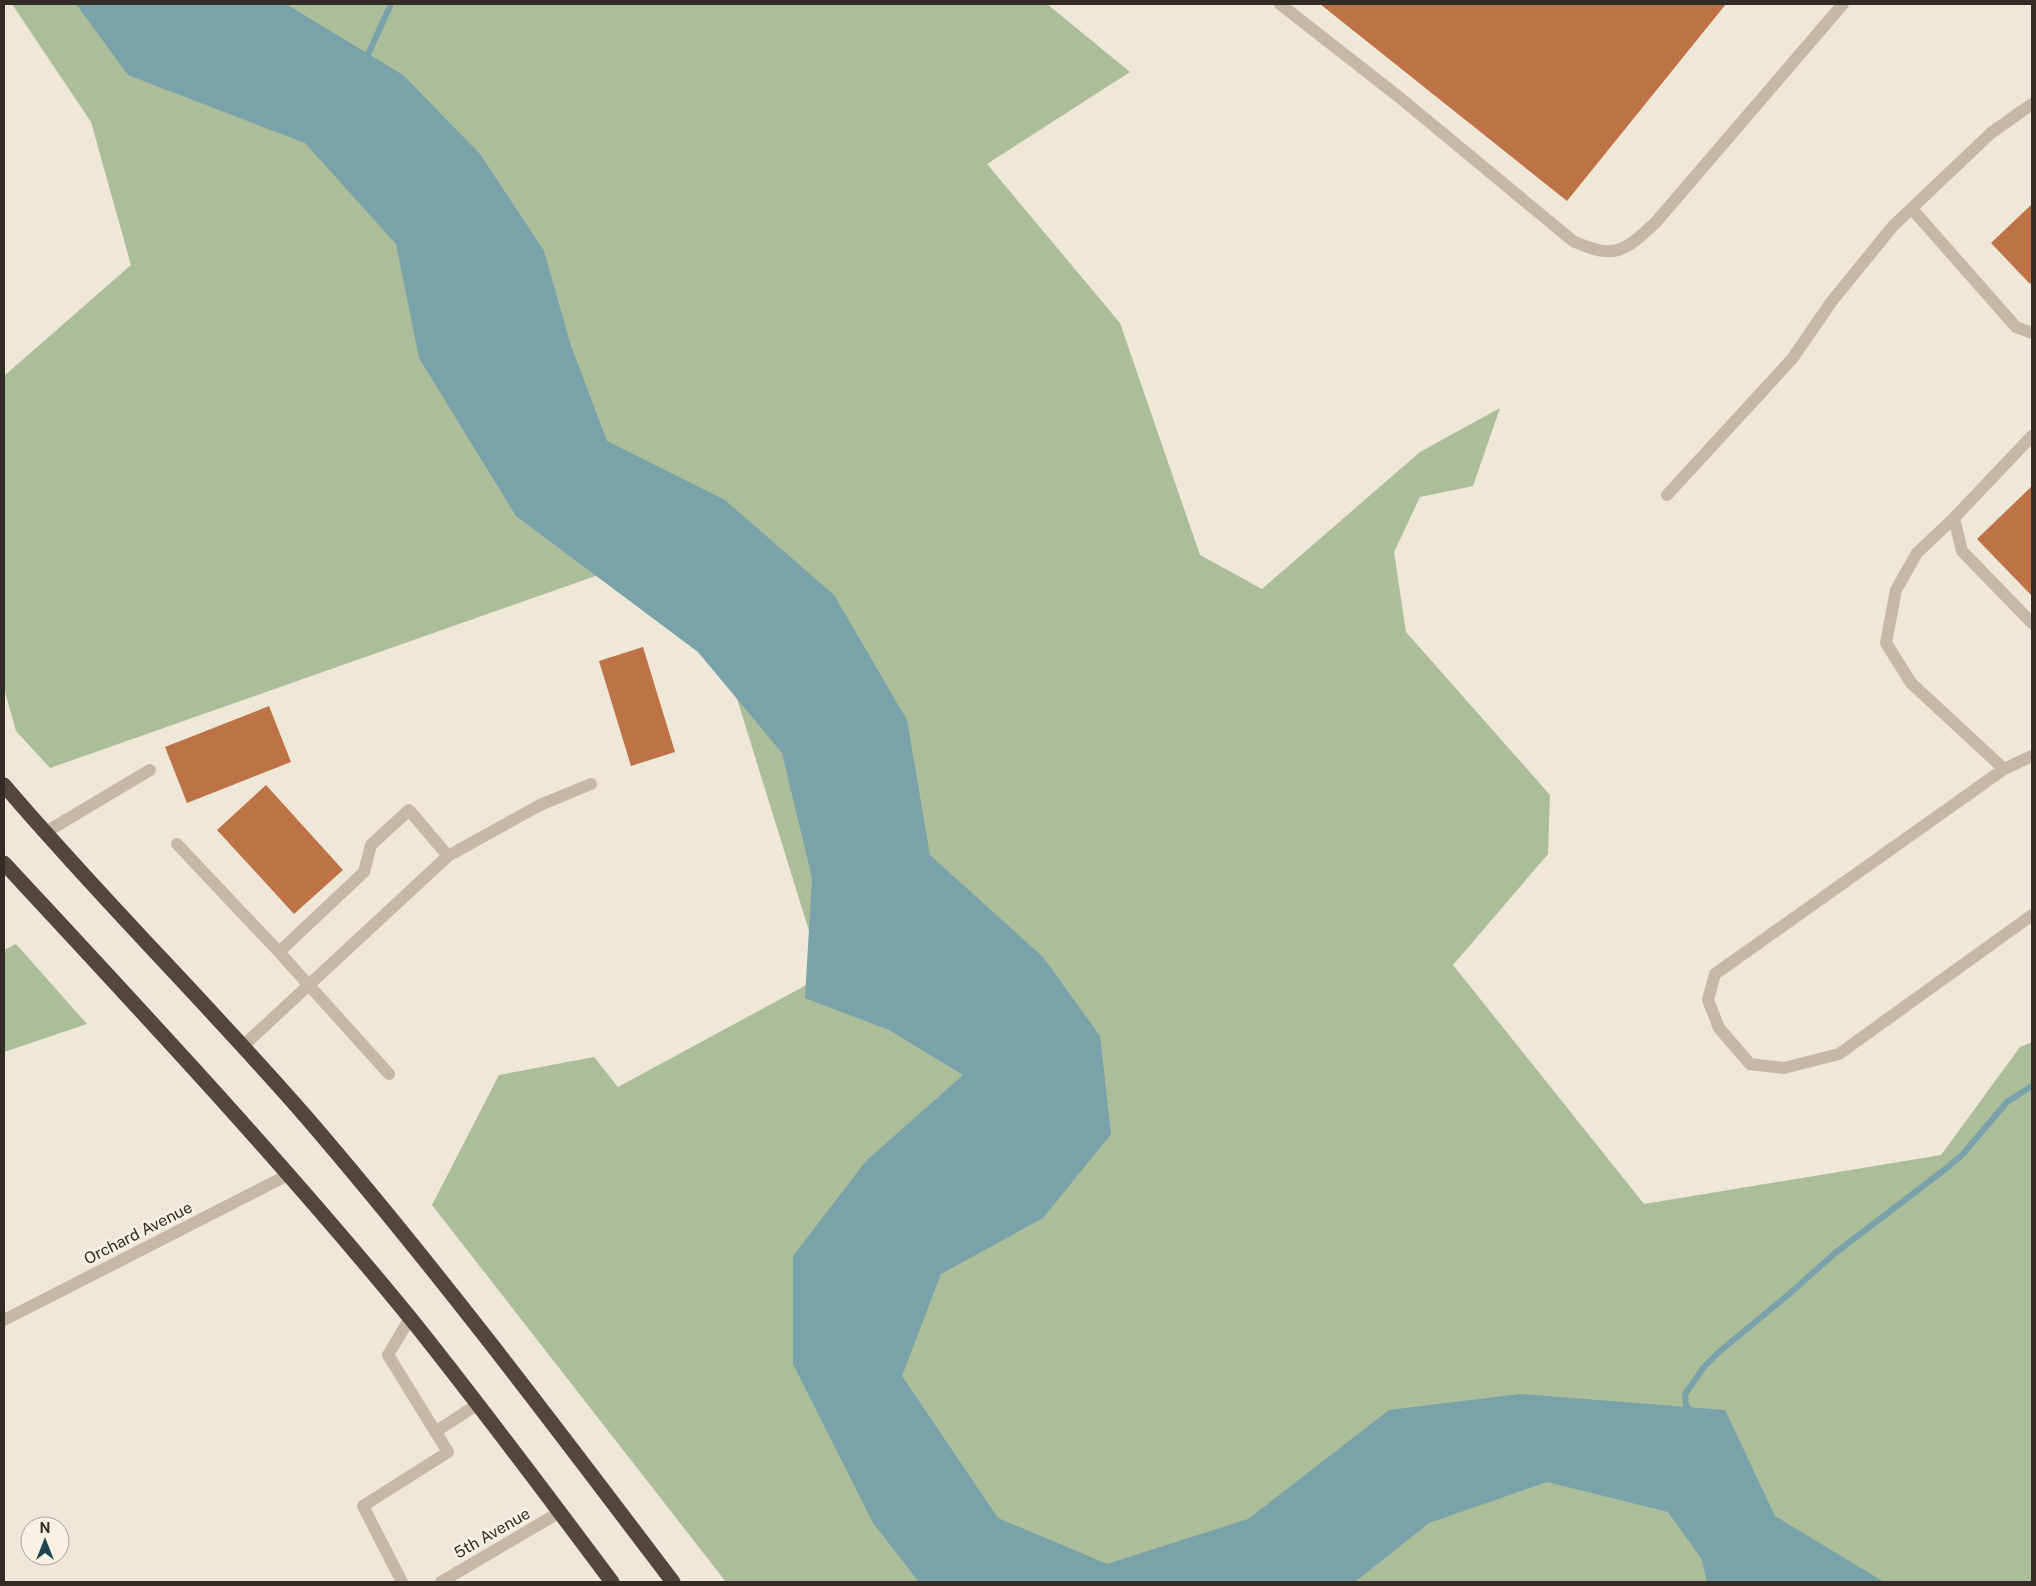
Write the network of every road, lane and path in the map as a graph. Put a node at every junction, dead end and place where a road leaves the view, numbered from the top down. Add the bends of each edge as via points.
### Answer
1 (1280, 4) edge
2 (1843, 4) edge
3 (2032, 104) edge
4 (1912, 209) junction
5 (2032, 333) edge
6 (2032, 436) edge
7 (1667, 495) dead end
8 (1954, 518) junction
9 (2032, 623) edge
10 (2032, 756) edge
11 (2004, 769) junction
12 (150, 770) dead end
13 (591, 784) dead end
14 (6, 785) edge
15 (46, 832) junction
16 (178, 844) dead end
17 (448, 856) junction
18 (4, 863) edge
19 (2032, 915) edge
20 (279, 952) junction
21 (308, 984) junction
22 (243, 1046) junction
23 (389, 1074) dead end
24 (288, 1175) junction
25 (410, 1318) junction
26 (4, 1320) edge
27 (478, 1404) junction
28 (435, 1432) junction
29 (560, 1512) junction
30 (402, 1582) edge
31 (441, 1582) edge
32 (612, 1582) edge
33 (674, 1582) edge

1 - 2 street via 1399,97 1573,241 1596,251 1618,251 1635,242 1656,222
3 - 4 street via 1991,133
4 - 5 street via 2016,327
4 - 7 street via 1893,226 1838,294 1792,359
6 - 8 street
8 - 9 street via 1962,551
8 - 11 street via 1917,553 1896,590 1886,643 1911,683
10 - 11 street
11 - 19 street via 1716,974 1708,1000 1719,1028 1750,1064 1784,1068 1838,1054
12 - 15 street
13 - 17 street via 540,805
14 - 15 highway
15 - 22 highway
16 - 20 street
17 - 20 street via 408,810 371,845 364,872
17 - 21 street
18 - 24 highway
20 - 21 street
21 - 22 street
21 - 23 street
22 - 33 highway via 453,1294
24 - 25 highway
24 - 26 street, Orchard Avenue
25 - 27 highway
25 - 28 street via 388,1355
27 - 28 street
27 - 29 highway
28 - 30 street via 448,1452 363,1506
29 - 31 street, 5th Avenue
29 - 32 highway

